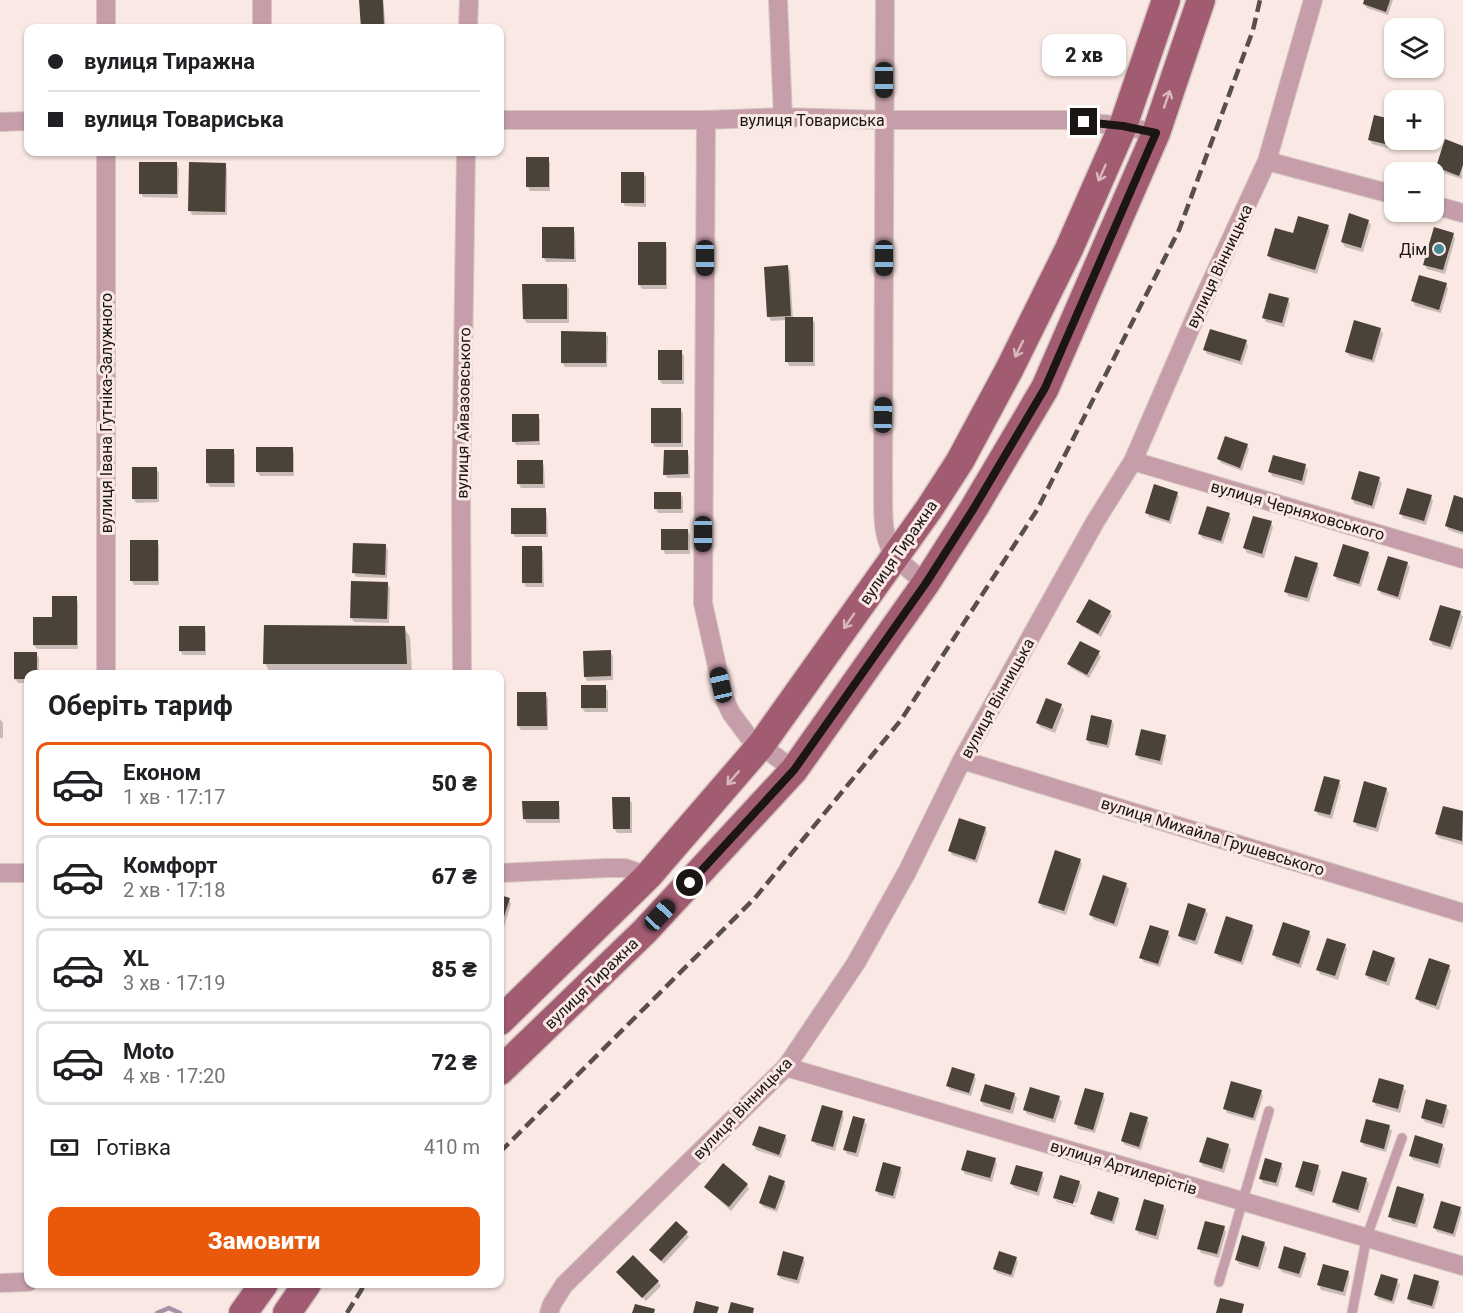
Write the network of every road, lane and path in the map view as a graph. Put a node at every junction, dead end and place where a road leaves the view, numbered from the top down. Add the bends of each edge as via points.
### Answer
1 (106, 0) edge
2 (262, 0) edge
3 (469, 0) edge
4 (778, 0) edge
5 (885, 0) edge
6 (1166, 0) edge
7 (1202, 0) edge
8 (1314, 0) edge
9 (106, 24) edge
10 (262, 24) edge
11 (468, 24) edge
12 (783, 117) junction
13 (504, 120) edge
14 (706, 120) junction
15 (884, 120) junction
16 (24, 121) edge
17 (0, 122) edge
18 (1123, 126) junction
19 (1156, 133) junction
20 (106, 156) edge
21 (466, 156) edge
22 (1267, 161) junction
23 (1384, 192) edge
24 (1444, 208) edge
25 (1463, 213) edge
26 (1132, 462) junction
27 (895, 557) junction
28 (1463, 559) edge
29 (926, 583) junction
30 (106, 670) edge
31 (462, 670) edge
32 (761, 745) junction
33 (962, 760) junction
34 (794, 770) junction
35 (0, 873) edge
36 (24, 873) edge
37 (504, 873) edge
38 (648, 876) junction
39 (1463, 913) edge
40 (504, 1017) edge
41 (504, 1067) edge
42 (786, 1067) junction
43 (1269, 1111) dead end
44 (1402, 1138) dead end
45 (1242, 1202) junction
46 (1367, 1236) junction
47 (1463, 1266) edge
48 (24, 1282) edge
49 (1219, 1282) dead end
50 (0, 1283) edge
51 (261, 1288) edge
52 (304, 1288) edge
53 (243, 1313) edge
54 (287, 1313) edge
55 (549, 1313) edge
56 (1352, 1313) edge

1 - 9 street
2 - 10 street
3 - 11 street
4 - 12 street
5 - 15 street
6 - 18 main road, вулиця Тиражна
19 -> 7 main road, вулиця Тиражна
8 - 22 street, вулиця Вінницька
12 - 14 street, вулиця Товариська
12 - 15 street, вулиця Товариська
13 - 14 street, вулиця Товариська
14 - 32 street via 703,603 724,698 738,724
15 - 18 street, вулиця Товариська via 1065,120
15 - 27 street via 883,479 885,526
16 - 17 street
18 - 19 street, вулиця Товариська
18 -> 27 main road, вулиця Тиражна via 1069,249 1009,370 960,461
19 - 29 main road, вулиця Тиражна via 1045,388
20 - 30 street, вулиця Івана Гутніка-Залужного
21 - 31 street, вулиця Айвазовського
22 - 23 street
22 - 26 street, вулиця Вінницька
24 - 25 street
26 - 28 street, вулиця Черняховського
26 - 33 street, вулиця Вінницька
27 - 29 street
27 -> 32 main road, вулиця Тиражна
29 - 34 main road, вулиця Тиражна
32 - 34 street
32 -> 38 main road, вулиця Тиражна
33 - 39 street, вулиця Михайла Грушевського
33 - 42 street, вулиця Вінницька via 907,872 856,963
34 - 41 main road, вулиця Тиражна via 645,932
35 - 36 street
37 - 38 street via 625,868
38 - 40 main road, вулиця Тиражна
42 - 45 street, вулиця Артилерістів
42 - 55 street, вулиця Вінницька via 564,1285
43 - 45 lane
44 - 46 lane
45 - 46 street, вулиця Артилерістів
45 - 49 lane
46 - 47 street, вулиця Артилерістів
46 - 56 lane
48 - 50 street
51 - 53 main road
52 - 54 main road

